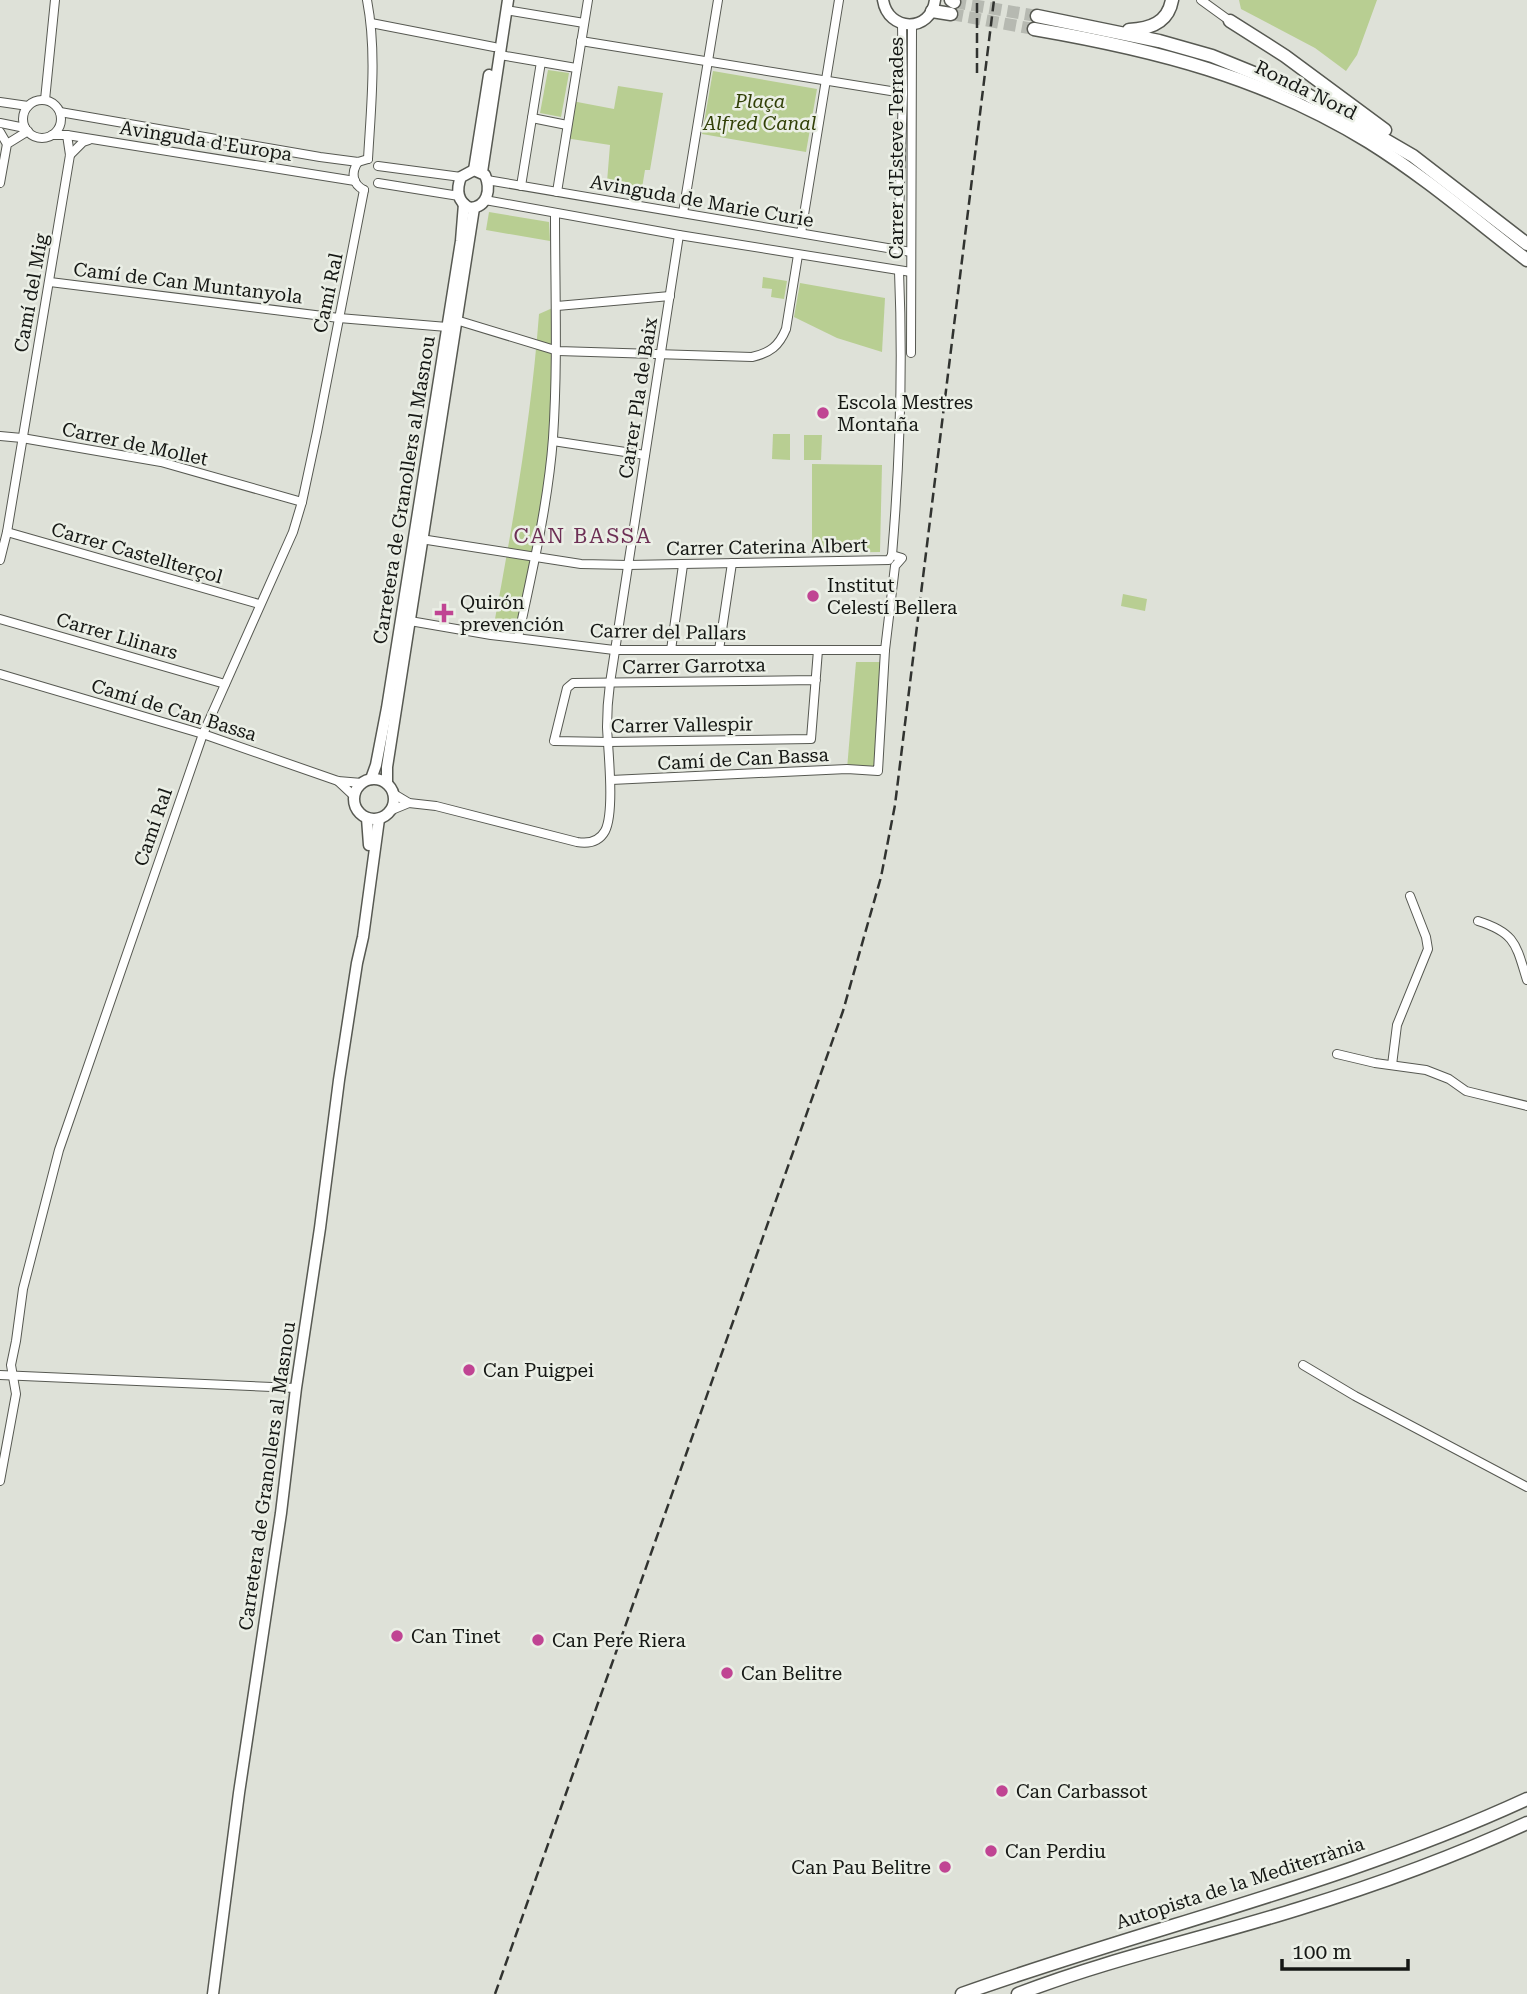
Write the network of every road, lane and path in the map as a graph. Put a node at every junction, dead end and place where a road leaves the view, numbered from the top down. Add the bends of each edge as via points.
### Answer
1 (55, 0) edge
2 (367, 0) edge
3 (587, 0) edge
4 (718, 0) edge
5 (839, 0) edge
6 (1172, 0) edge
7 (1201, 0) edge
8 (881, 2) edge
9 (505, 3) edge
10 (952, 5) tunnel mouth
11 (934, 6) edge
12 (1230, 21) joint
13 (371, 23) junction
14 (584, 23) junction
15 (907, 25) junction
16 (1115, 31) junction
17 (581, 41) junction
18 (496, 51) junction
19 (541, 62) junction
20 (708, 63) junction
21 (576, 68) junction
22 (825, 81) junction
23 (903, 93) junction
24 (45, 100) junction
25 (0, 102) edge
26 (28, 106) junction
27 (60, 112) junction
28 (532, 118) junction
29 (0, 123) edge
30 (568, 125) junction
31 (27, 129) junction
32 (0, 132) edge
33 (52, 135) junction
34 (67, 135) junction
35 (92, 139) junction
36 (7, 144) junction
37 (70, 155) junction
38 (1413, 156) junction
39 (368, 159) junction
40 (358, 162) junction
41 (378, 166) junction
42 (481, 174) junction
43 (461, 177) junction
44 (355, 181) junction
45 (0, 183) edge
46 (378, 183) junction
47 (521, 186) junction
48 (364, 190) junction
49 (556, 192) junction
50 (485, 200) junction
51 (465, 203) junction
52 (682, 213) junction
53 (555, 214) junction
54 (801, 233) junction
55 (679, 235) junction
56 (1527, 244) edge
57 (898, 250) junction
58 (911, 252) junction
59 (798, 255) junction
60 (1527, 260) edge
61 (899, 271) junction
62 (911, 272) junction
63 (50, 282) junction
64 (670, 296) junction
65 (557, 306) junction
66 (339, 318) junction
67 (451, 324) junction
68 (558, 351) junction
69 (911, 353) dead end
70 (661, 354) junction
71 (0, 436) edge
72 (22, 438) junction
73 (552, 440) junction
74 (645, 455) junction
75 (302, 502) junction
76 (7, 532) junction
77 (421, 539) junction
78 (535, 558) junction
79 (902, 558) dead end
80 (0, 560) edge
81 (892, 560) junction
82 (732, 563) junction
83 (628, 565) junction
84 (683, 565) junction
85 (259, 604) junction
86 (0, 619) edge
87 (410, 621) junction
88 (518, 638) junction
89 (614, 650) junction
90 (671, 650) junction
91 (719, 650) junction
92 (818, 650) junction
93 (885, 650) junction
94 (0, 674) edge
95 (816, 680) junction
96 (610, 683) junction
97 (225, 684) junction
98 (203, 734) junction
99 (554, 741) joint
100 (609, 743) junction
101 (878, 771) joint
102 (611, 780) junction
103 (338, 781) junction
104 (366, 781) junction
105 (387, 783) junction
106 (394, 794) junction
107 (354, 796) junction
108 (409, 803) junction
109 (392, 810) junction
110 (367, 818) junction
111 (379, 819) junction
112 (1410, 896) dead end
113 (1478, 921) dead end
114 (357, 962) junction
115 (1527, 980) edge
116 (1337, 1054) dead end
117 (1392, 1065) junction
118 (1527, 1107) edge
119 (1303, 1365) dead end
120 (0, 1375) edge
121 (12, 1376) junction
122 (296, 1388) junction
123 (0, 1481) edge
124 (1527, 1487) edge
125 (1527, 1799) edge
126 (1527, 1823) edge
127 (213, 1994) edge
128 (962, 1994) edge
129 (1018, 1994) edge

1 - 24 street
2 - 13 street
3 - 14 street
4 - 20 street
5 - 22 street
6 - 16 highway via 1170,11 1152,27
7 - 12 street
8 - 15 main road via 888,15
9 - 14 street
9 - 18 main road
10 - 11 highway
11 - 15 main road via 921,23
12 - 38 highway via 1285,55 1406,145
13 - 18 street
13 - 39 street
14 - 17 street
15 - 23 street, Carrer d'Esteve Terrades
15 - 58 street, Carrer d'Esteve Terrades
16 - 38 highway, Ronda Nord via 1212,57 1277,81
16 - 60 highway, Ronda Nord via 1036,22 1183,60 1294,102 1369,142
17 - 20 street
17 - 21 street
18 - 19 street
18 - 42 main road
19 - 21 street
19 - 28 street
20 - 22 street
20 - 52 street
21 - 30 street
22 - 23 street
22 - 54 street
23 - 57 street, Carrer d'Esteve Terrades
24 - 26 street
24 - 27 street
25 - 26 street
26 - 31 street via 24,115
27 - 33 street via 59,127
27 - 40 street, Avinguda d'Europa
28 - 30 street
28 - 47 street
29 - 31 street
30 - 49 street
31 - 33 street via 39,137
31 - 36 street
32 - 36 street
33 - 34 street, Avinguda d'Europa
34 - 35 street, Avinguda d'Europa
34 - 37 street, Camí del Mig
35 - 37 street
35 - 44 street, Avinguda d'Europa
36 - 45 street
37 - 63 street, Camí del Mig
38 - 56 highway, Ronda Nord
39 - 40 street
39 - 41 street
40 - 44 street
41 - 43 street
41 - 46 street
42 - 43 main road
42 - 47 street, Avinguda de Marie Curie
42 - 50 main road via 488,191
43 - 51 main road, Carretera de Granollers al Masnou
44 - 48 street
46 - 48 street
46 - 51 street
47 - 49 street, Avinguda de Marie Curie
48 - 66 street, Camí Ral
49 - 52 street, Avinguda de Marie Curie
50 - 51 main road via 480,206
50 - 53 street, Avinguda de Marie Curie
51 - 67 main road, Carretera de Granollers al Masnou
52 - 54 street, Avinguda de Marie Curie
53 - 55 street, Avinguda de Marie Curie
53 - 65 street
54 - 57 street, Avinguda de Marie Curie
55 - 59 street, Avinguda de Marie Curie
55 - 64 street, Carrer Pla de Baix
57 - 58 street, Avinguda de Marie Curie
58 - 62 street, Carrer d'Esteve Terrades
59 - 61 street, Avinguda de Marie Curie
59 - 70 street, Camí de Can Muntanyola via 786,329 775,348 752,357
61 - 62 street, Carrer d'Esteve Terrades
61 - 81 street, Carrer d'Esteve Terrades via 900,451
62 - 69 street, Carrer d'Esteve Terrades
63 - 66 street, Camí de Can Muntanyola
63 - 72 street, Camí del Mig
64 - 65 street
64 - 70 street, Carrer Pla de Baix
65 - 68 street
66 - 67 street, Camí de Can Muntanyola
66 - 75 street, Camí Ral
67 - 68 street, Camí de Can Muntanyola
67 - 77 main road, Carretera de Granollers al Masnou
67 - 104 main road, Carretera de Granollers al Masnou via 387,708 376,765
68 - 70 street, Camí de Can Muntanyola
68 - 73 street
70 - 74 street, Carrer Pla de Baix
71 - 72 street, Carrer de Mollet
72 - 75 street, Carrer de Mollet via 161,462
72 - 76 street, Camí del Mig
73 - 74 street
73 - 78 street
74 - 83 street, Carrer Pla de Baix
75 - 85 street, Camí Ral
76 - 80 street, Camí del Mig
76 - 85 street, Carrer Castellterçol
77 - 78 street, Carrer Caterina Albert
77 - 87 main road, Carretera de Granollers al Masnou
78 - 83 street, Carrer Caterina Albert
78 - 88 street
79 - 81 street, Carrer Caterina Albert
81 - 82 street, Carrer Caterina Albert
81 - 93 street, Carrer d'Esteve Terrades
82 - 84 street, Carrer Caterina Albert
82 - 91 street
83 - 84 street, Carrer Caterina Albert
83 - 89 street, Carrer Pla de Baix
84 - 90 street
85 - 97 street, Camí Ral
86 - 97 street, Carrer Llinars
87 - 88 street, Carrer del Pallars
87 - 105 main road, Carretera de Granollers al Masnou
88 - 89 street, Carrer del Pallars
89 - 90 street, Carrer del Pallars
89 - 96 street, Carrer Pla de Baix
90 - 91 street, Carrer del Pallars
91 - 92 street, Carrer del Pallars
92 - 93 street, Carrer del Pallars
92 - 95 street
93 - 101 street, Carrer d'Esteve Terrades
94 - 98 street, Camí de Can Bassa
95 - 96 street, Carrer Garrotxa
95 - 100 street, Carrer Vallespir via 811,739
96 - 99 street, Carrer Garrotxa via 573,683 567,688
96 - 100 street, Carrer Pla de Baix
97 - 98 street, Camí Ral
98 - 103 street, Camí de Can Bassa
98 - 121 street, Camí Ral via 59,1150 28,1266
99 - 100 street, Carrer Vallespir
100 - 102 street
101 - 102 street, Camí de Can Bassa
102 - 108 street via 608,825 597,841 587,843
103 - 104 street, Camí de Can Bassa
103 - 107 street, Camí de Can Bassa
104 - 105 main road
104 - 107 main road
105 - 106 main road
106 - 108 street
106 - 109 main road
107 - 110 main road via 358,811
108 - 109 street
109 - 111 main road
110 - 111 main road
110 - 114 main road, Carretera de Granollers al Masnou via 370,839
111 - 114 main road, Carretera de Granollers al Masnou
112 - 117 street via 1428,949 1397,1026
113 - 115 street via 1511,938
114 - 122 main road, Carretera de Granollers al Masnou
116 - 117 street
117 - 118 street via 1426,1070 1466,1091
119 - 124 street
120 - 121 street
121 - 122 street
121 - 123 street, Camí Ral via 16,1394
122 - 127 main road, Carretera de Granollers al Masnou
125 - 128 highway, Autopista de la Mediterrània via 1351,1870
126 - 129 highway, Autopista de la Mediterrània via 1359,1889

